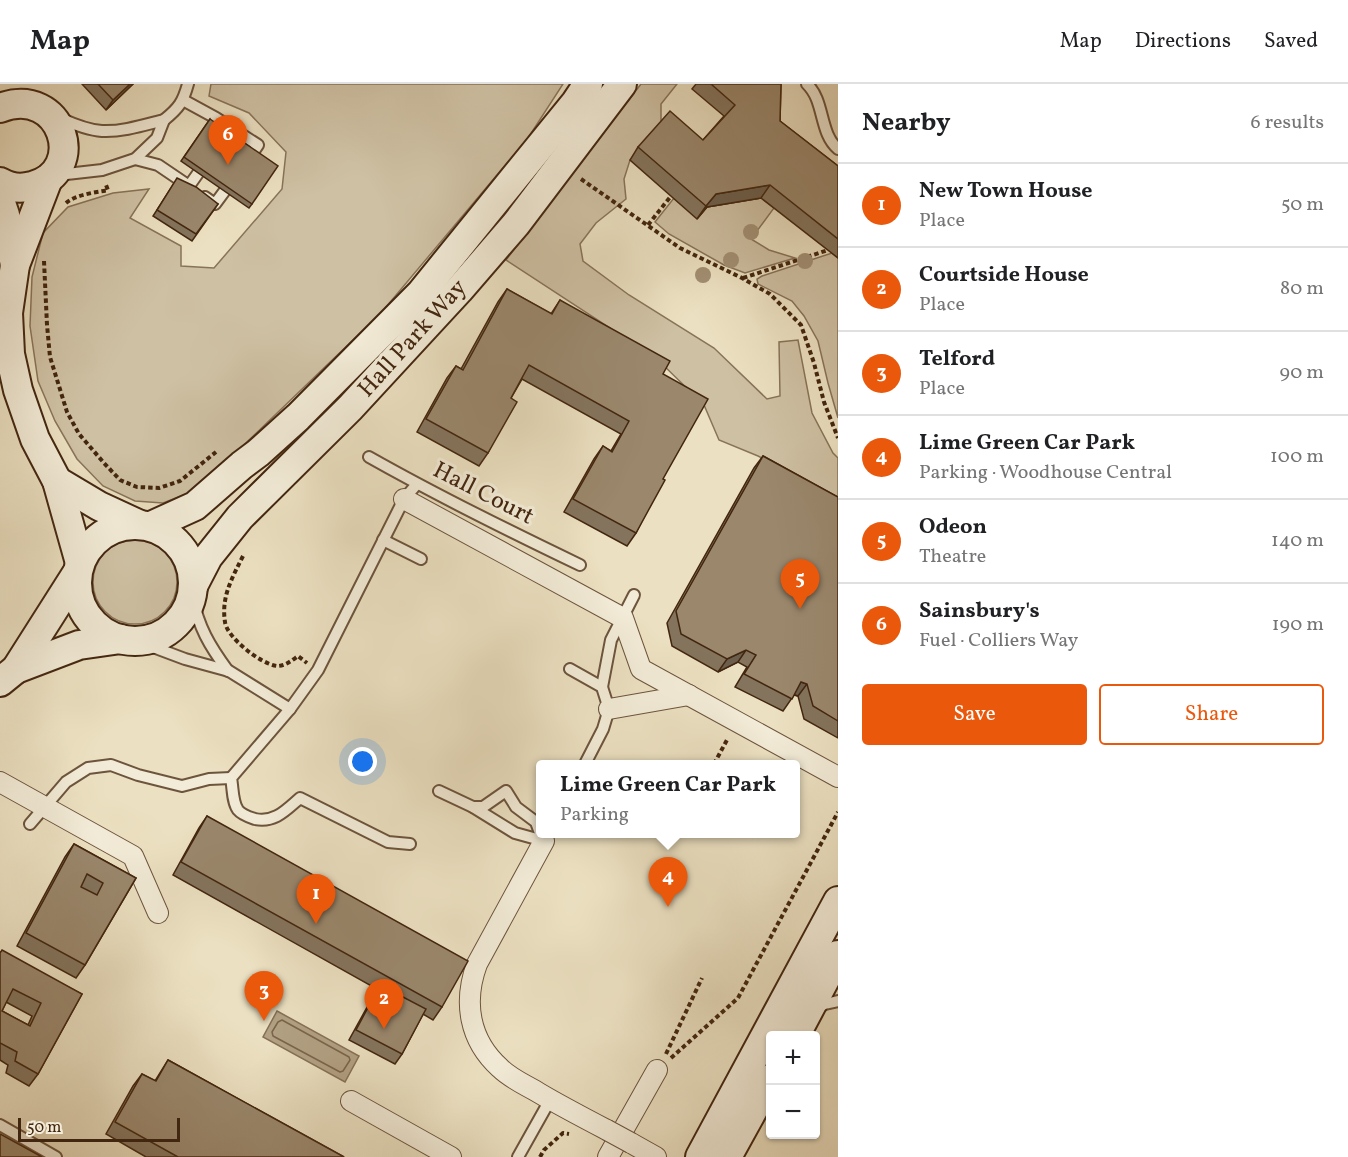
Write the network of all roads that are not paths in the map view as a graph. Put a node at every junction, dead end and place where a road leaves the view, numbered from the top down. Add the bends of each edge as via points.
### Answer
1 (188, 84) edge
2 (588, 84) edge
3 (622, 84) edge
4 (807, 84) edge
5 (183, 100) junction
6 (38, 101) edge
7 (0, 108) edge
8 (164, 120) junction
9 (231, 128) junction
10 (224, 137) edge
11 (838, 149) edge
12 (210, 157) edge
13 (135, 159) junction
14 (50, 177) junction
15 (0, 182) edge
16 (189, 186) junction
17 (0, 200) edge
18 (15, 265) junction
19 (4, 303) edge
20 (369, 457) dead end
21 (57, 480) junction
22 (410, 492) junction
23 (144, 525) junction
24 (383, 540) junction
25 (421, 559) dead end
26 (580, 565) dead end
27 (78, 568) junction
28 (193, 590) junction
29 (634, 595) dead end
30 (623, 618) junction
31 (129, 640) junction
32 (570, 669) dead end
33 (229, 671) junction
34 (8, 676) edge
35 (602, 687) junction
36 (689, 695) junction
37 (290, 709) junction
38 (609, 709) junction
39 (588, 760) edge
40 (838, 777) edge
41 (231, 778) junction
42 (0, 782) edge
43 (439, 791) dead end
44 (44, 807) junction
45 (472, 807) junction
46 (536, 822) edge
47 (30, 824) dead end
48 (536, 834) edge
49 (541, 838) edge
50 (410, 844) dead end
51 (838, 902) edge
52 (158, 913) dead end
53 (832, 956) edge
54 (838, 1001) edge
55 (809, 1011) junction
56 (797, 1031) edge
57 (657, 1070) road end
58 (768, 1085) edge
59 (550, 1100) junction
60 (351, 1101) dead end
61 (0, 1125) edge
62 (56, 1157) edge
63 (451, 1157) edge
64 (518, 1157) edge
65 (608, 1157) edge
66 (656, 1157) edge
67 (700, 1157) edge
68 (727, 1157) edge

1 - 5 lane
2 - 23 main road, Hall Park Way via 421,293 298,417 195,506
3 - 28 main road, Hall Park Way via 516,224 459,290 350,408 240,517 208,557
4 - 11 lane via 816,97 832,144
5 - 8 lane
5 - 9 lane
6 - 7 main road
6 - 8 lane via 79,127 101,131
6 - 14 main road via 58,123 64,145 63,156
8 - 13 lane via 157,138
9 - 10 lane
9 - 16 lane via 258,146 215,204
12 - 16 lane
13 - 14 lane via 102,170
13 - 16 lane via 158,165
14 - 15 main road via 27,188
14 - 18 main road
17 - 18 main road
18 - 19 main road
19 - 21 main road via 18,390 36,440
20 - 22 lane, Hall Court
21 - 23 main road via 99,506
21 - 27 main road
22 - 24 lane
22 - 26 lane, Hall Court via 499,526
22 - 30 street
23 - 27 main road via 119,526 102,534 88,547
23 - 28 main road via 168,534 182,548 191,564
24 - 25 lane
24 - 37 lane via 318,670
27 - 31 main road via 77,591 92,622 105,633
27 - 34 main road
28 - 31 main road via 187,610 166,632 152,639
28 - 33 lane via 196,613 211,648
29 - 30 lane
30 - 35 lane via 611,640
30 - 36 street via 641,669
31 - 33 lane
31 - 34 main road via 79,645
32 - 35 lane
33 - 37 lane
35 - 38 lane
36 - 38 street
36 - 40 street
37 - 41 lane
38 - 39 lane
41 - 44 lane via 182,786 111,765 88,768 66,782
41 - 50 lane via 238,810 247,817 264,821 282,814 300,798 388,842
42 - 44 street
43 - 45 lane
44 - 47 lane
44 - 52 street via 133,856
45 - 46 lane via 483,807 506,791 516,807
45 - 48 lane via 515,832
49 - 59 street via 477,964 469,1009 483,1050 500,1069
51 - 53 main road
53 - 55 main road
53 - 67 main road
54 - 55 lane
55 - 56 main road
57 - 65 street
58 - 68 main road
59 - 64 lane
59 - 66 street, bridge
60 - 63 street
61 - 62 lane

